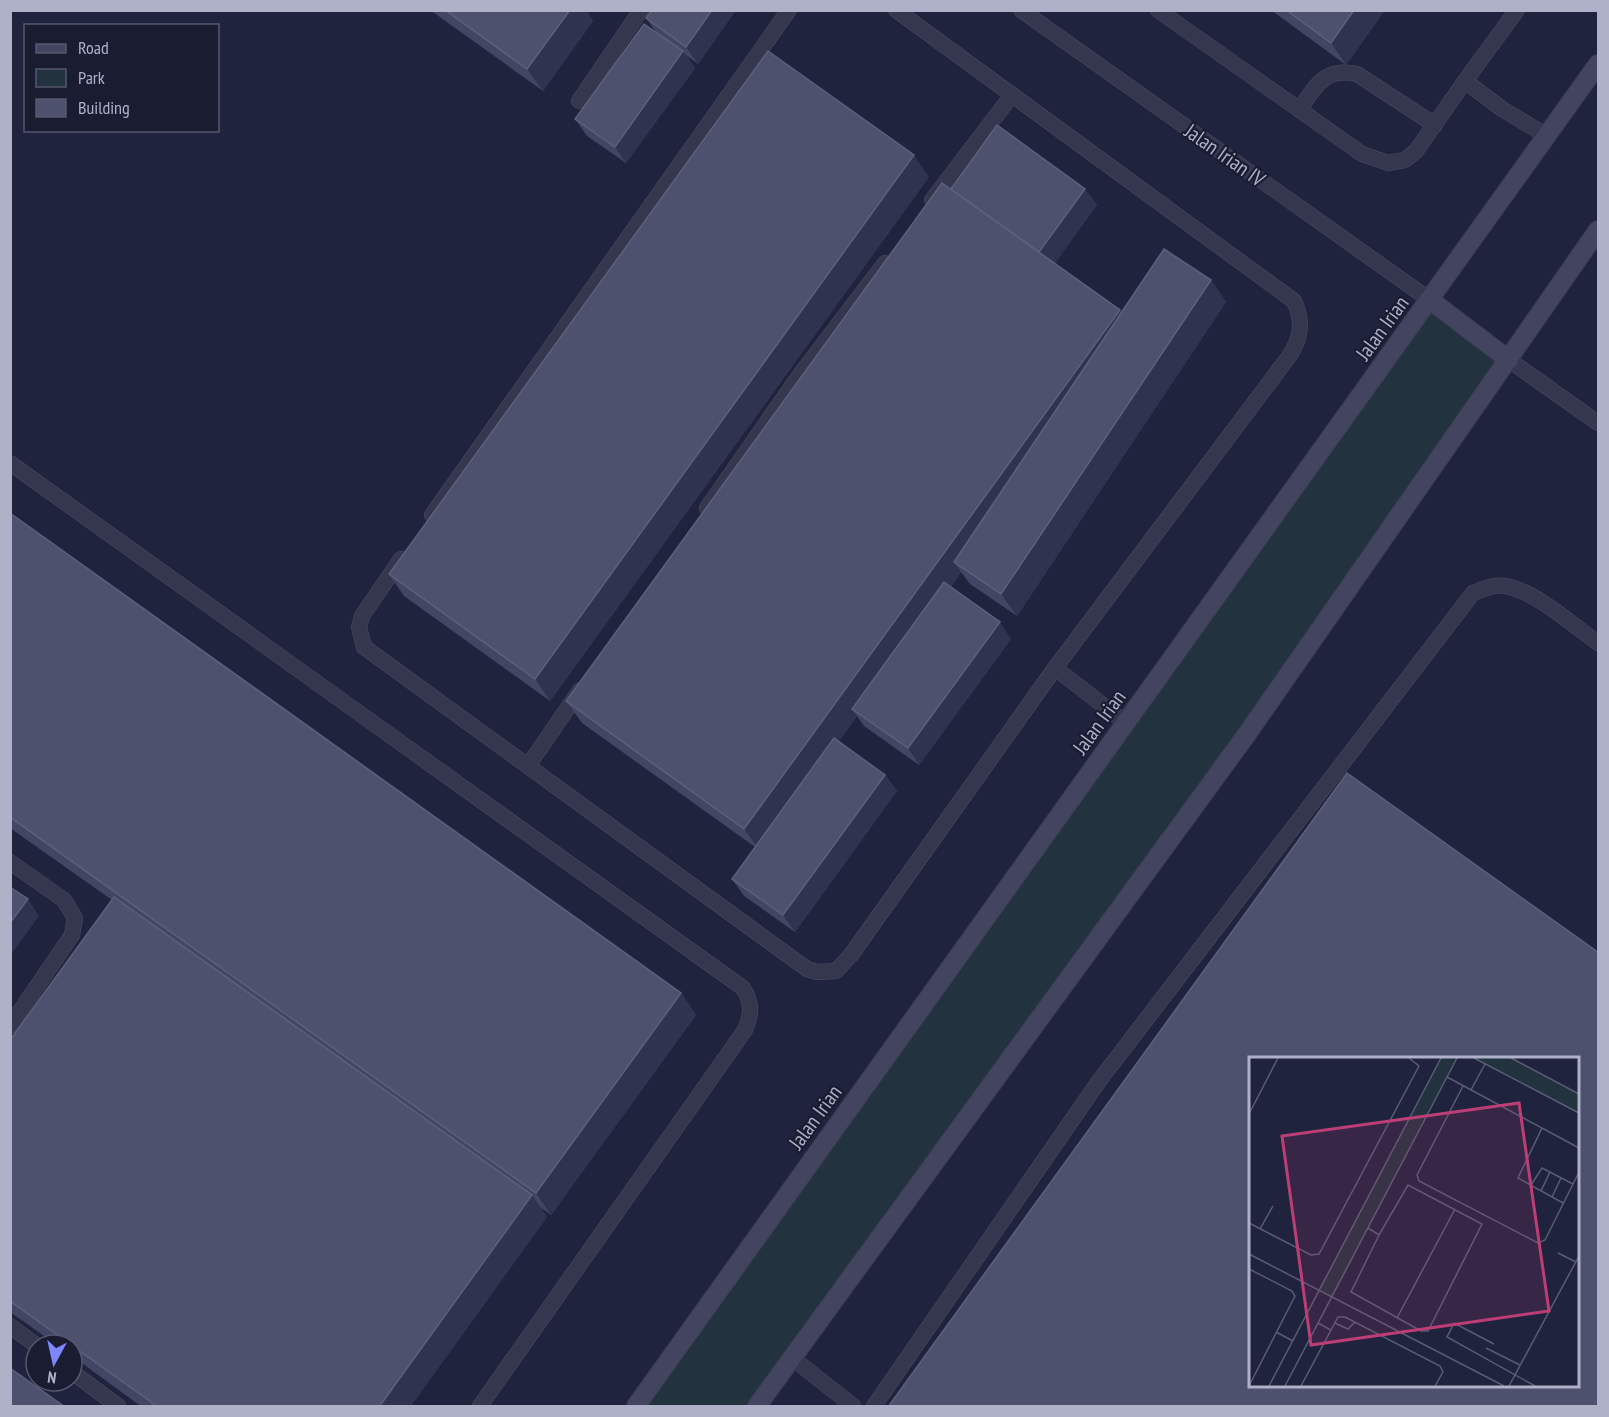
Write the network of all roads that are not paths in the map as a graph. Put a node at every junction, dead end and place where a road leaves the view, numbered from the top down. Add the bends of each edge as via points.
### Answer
1 (641, 10) edge
2 (789, 10) edge
3 (896, 10) edge
4 (1021, 10) edge
5 (1158, 10) edge
6 (1517, 10) edge
7 (1599, 64) edge
8 (1465, 81) junction
9 (1012, 95) junction
10 (579, 101) dead end
11 (1299, 110) junction
12 (1435, 125) junction
13 (1547, 136) junction
14 (927, 208) edge
15 (1599, 230) edge
16 (891, 254) edge
17 (1430, 300) junction
18 (1509, 360) junction
19 (1599, 423) edge
20 (10, 463) edge
21 (697, 522) edge
22 (423, 528) edge
23 (409, 548) edge
24 (1599, 643) edge
25 (1055, 668) junction
26 (589, 678) edge
27 (1126, 723) junction
28 (528, 766) junction
29 (10, 862) edge
30 (10, 1026) edge
31 (10, 1326) edge
32 (24, 1336) edge
33 (791, 1358) junction
34 (84, 1381) edge
35 (118, 1407) edge
36 (480, 1407) edge
37 (636, 1407) edge
38 (757, 1407) edge
39 (853, 1407) edge
40 (874, 1407) edge

1 - 10 lane
2 - 22 lane
3 - 9 lane
4 - 17 lane, Jalan Irian IV
5 - 11 lane
6 - 8 lane
7 - 13 street, Jalan Irian
8 - 12 lane
8 - 13 lane
9 - 14 lane
9 - 25 lane via 1294,301 1301,324 1290,355
11 - 12 lane via 1362,154 1388,162 1405,160
11 - 12 lane via 1320,80 1348,72 1358,74
13 - 17 street, Jalan Irian
15 - 18 street
16 - 21 lane
17 - 18 street
17 - 27 street, Jalan Irian
18 - 19 lane
18 - 33 street via 1247,734
20 - 36 lane via 743,988 749,997 751,1009 745,1030
23 - 28 lane via 362,616 359,627 364,647
24 - 40 lane via 1531,596 1505,586 1486,587 1473,594 1099,1081
25 - 27 lane
25 - 28 lane via 851,955 829,972 807,969
26 - 28 lane
27 - 37 street, Jalan Irian
29 - 30 lane via 64,900 75,918 72,935
31 - 32 lane
33 - 38 street
33 - 39 lane
34 - 35 lane

